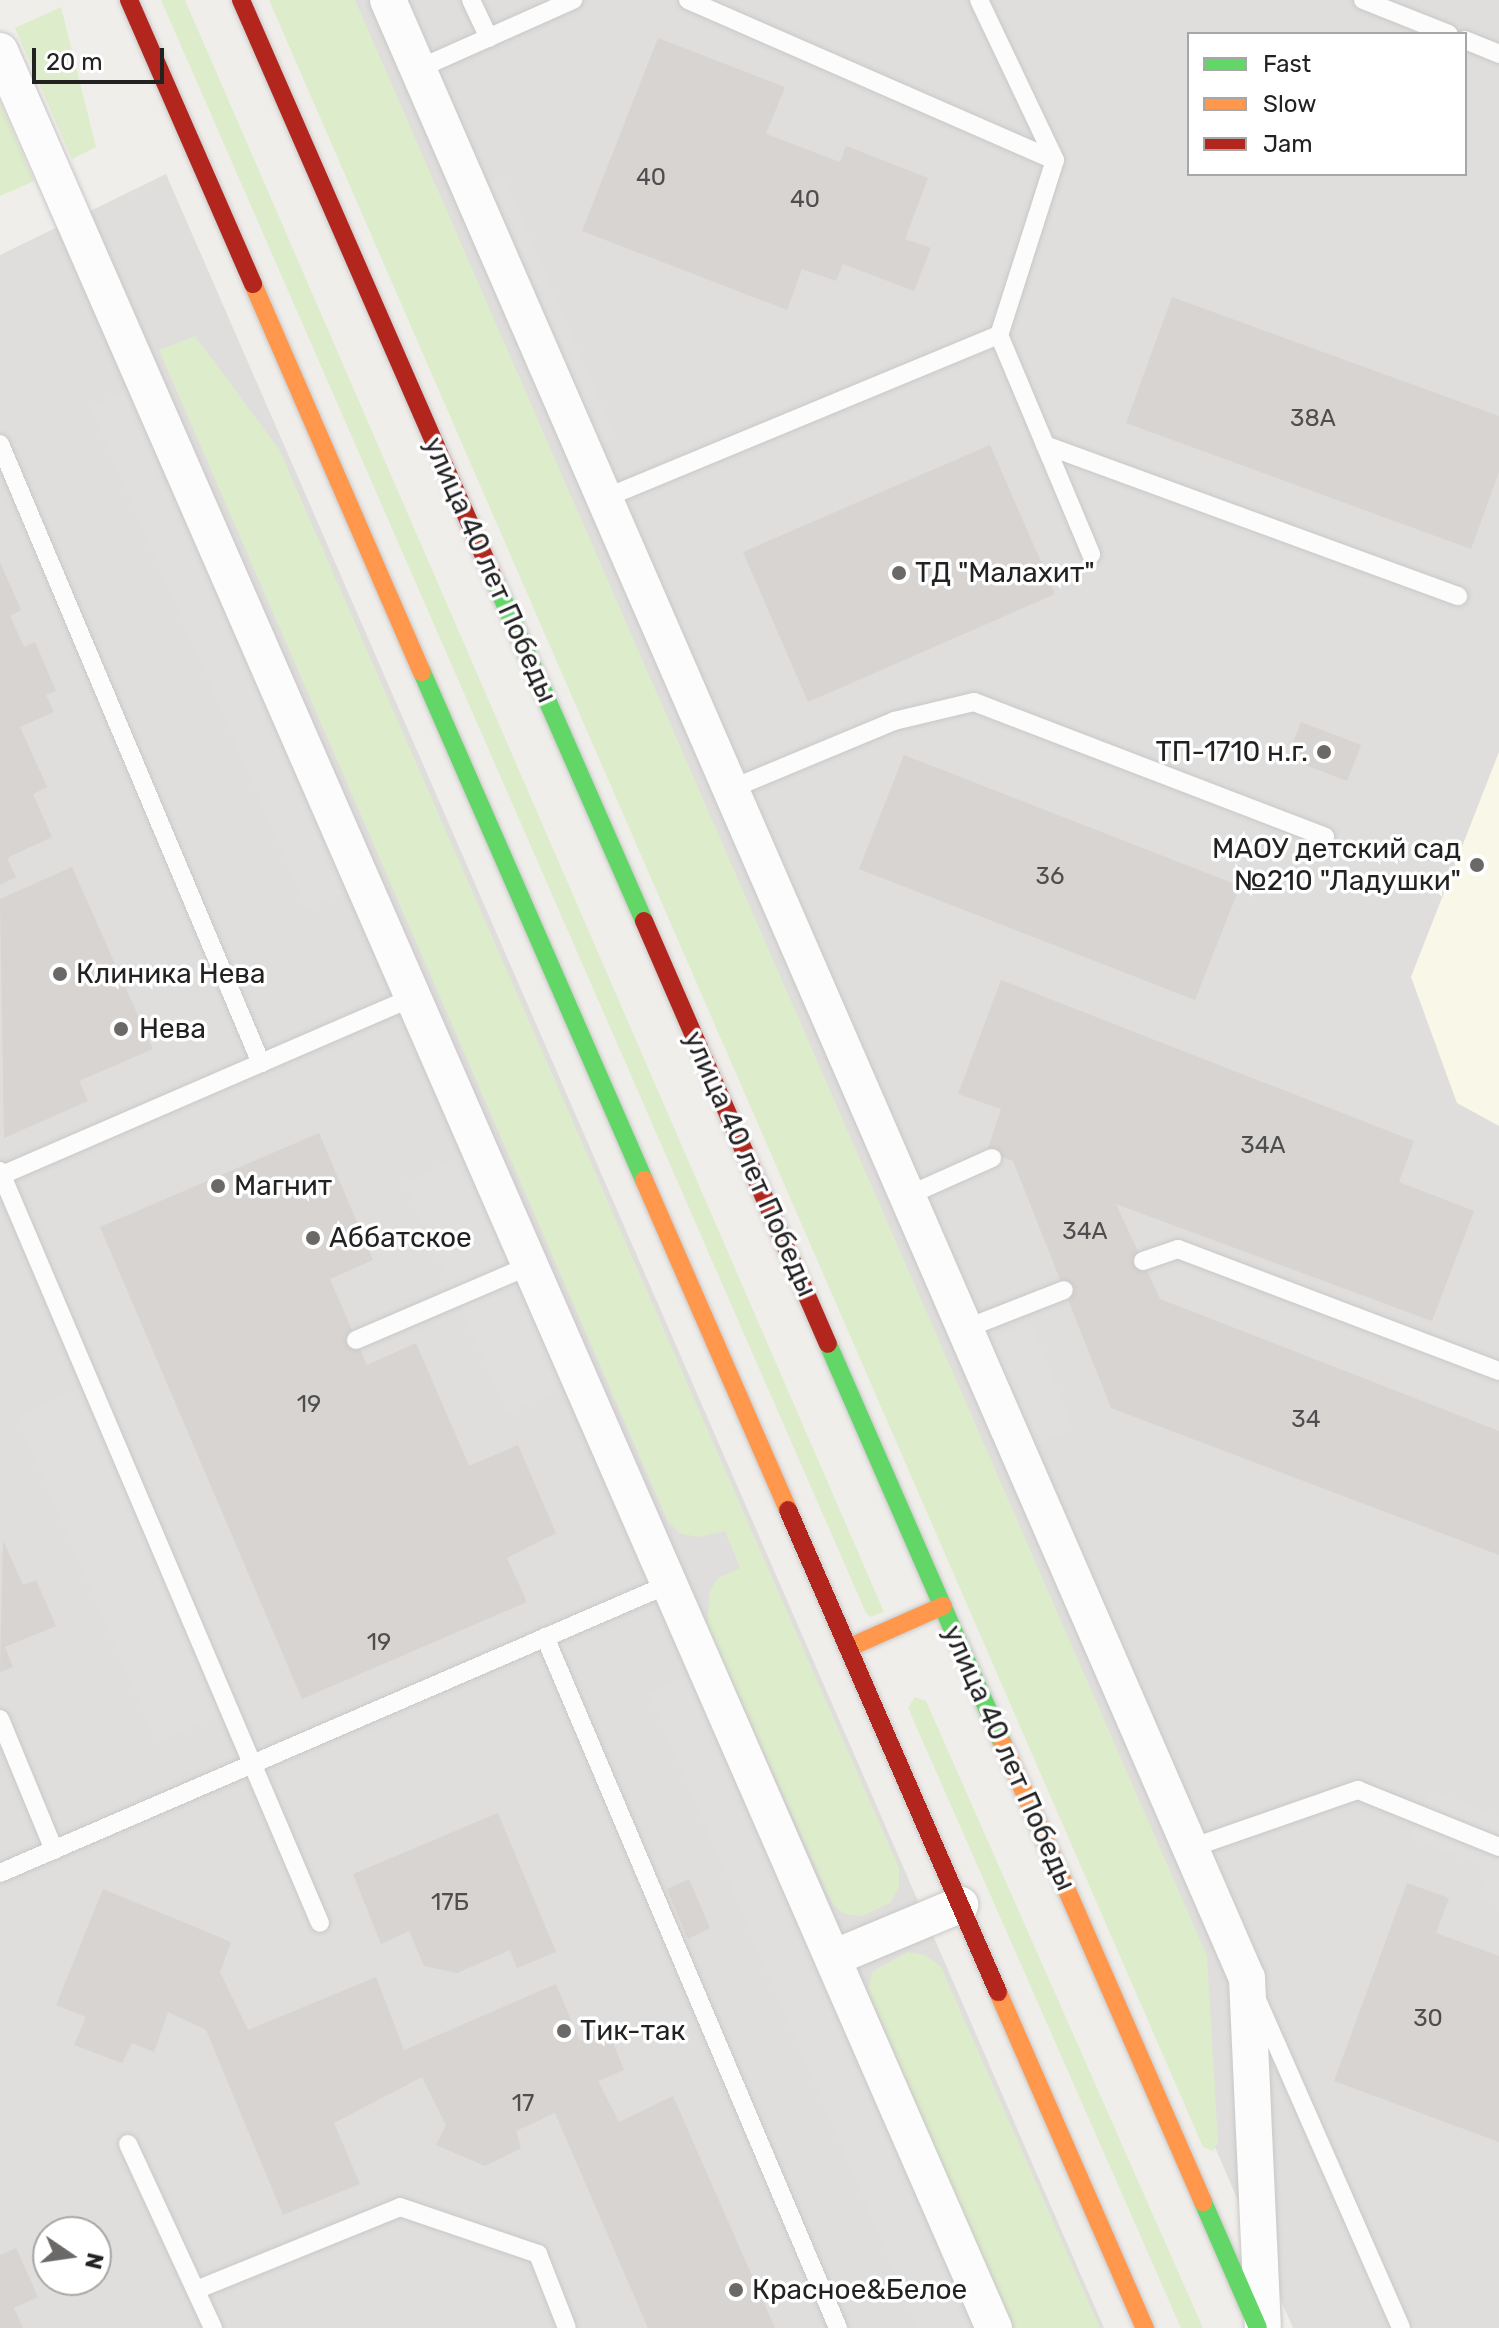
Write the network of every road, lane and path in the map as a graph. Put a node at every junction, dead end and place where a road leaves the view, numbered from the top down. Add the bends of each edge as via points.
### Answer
1 (129, 0) edge
2 (241, 0) edge
3 (388, 0) edge
4 (471, 0) edge
5 (573, 0) edge
6 (688, 0) edge
7 (979, 0) edge
8 (1363, 0) edge
9 (1444, 32) edge
10 (489, 38) junction
11 (1467, 41) edge
12 (0, 51) edge
13 (1499, 54) edge
14 (418, 69) junction
15 (1055, 160) junction
16 (999, 335) junction
17 (0, 444) edge
18 (1045, 445) junction
19 (605, 498) junction
20 (1091, 554) dead end
21 (1458, 596) dead end
22 (731, 789) junction
23 (1325, 837) dead end
24 (414, 997) junction
25 (261, 1063) junction
26 (992, 1158) dead end
27 (1, 1174) edge
28 (909, 1195) junction
29 (1143, 1261) dead end
30 (531, 1265) junction
31 (1064, 1290) dead end
32 (967, 1328) junction
33 (356, 1340) dead end
34 (1499, 1371) edge
35 (669, 1584) junction
36 (943, 1606) junction
37 (545, 1637) junction
38 (848, 1648) junction
39 (0, 1719) edge
40 (255, 1763) junction
41 (1499, 1847) edge
42 (1191, 1848) junction
43 (54, 1850) junction
44 (0, 1873) edge
45 (960, 1905) junction
46 (320, 1923) dead end
47 (833, 1958) junction
48 (1247, 1978) junction
49 (128, 2144) dead end
50 (196, 2290) junction
51 (213, 2328) edge
52 (567, 2328) edge
53 (838, 2328) edge
54 (994, 2328) edge
55 (1145, 2328) edge
56 (1260, 2328) edge
57 (1401, 2328) edge

1 - 38 main road
2 - 36 main road, улица 40 лет Победы
3 - 14 street
4 - 10 lane
5 - 10 lane
6 - 15 lane
7 - 15 lane
8 - 9 lane
10 - 14 lane
11 - 13 lane
12 - 24 street
14 - 19 street
15 - 16 lane
16 - 18 lane
16 - 19 lane
17 - 25 lane
18 - 20 lane
18 - 21 lane
19 - 22 street
22 - 23 lane via 894,721 974,702
22 - 28 street
24 - 25 lane
24 - 30 street
25 - 27 lane
26 - 28 lane
27 - 40 lane
28 - 32 street
29 - 34 lane via 1178,1249
30 - 33 lane
30 - 35 street
31 - 32 lane
32 - 42 street
35 - 37 lane
35 - 47 street
36 - 38 main road
36 - 56 main road, улица 40 лет Победы
37 - 40 lane
37 - 53 lane
38 - 45 main road
39 - 43 lane
40 - 43 lane
40 - 46 lane
41 - 42 lane via 1358,1790
42 - 48 street
43 - 44 lane
45 - 47 street
45 - 55 main road
47 - 54 street
48 - 56 street
48 - 57 lane
49 - 50 lane
50 - 51 lane
50 - 52 lane via 400,2207 538,2254

